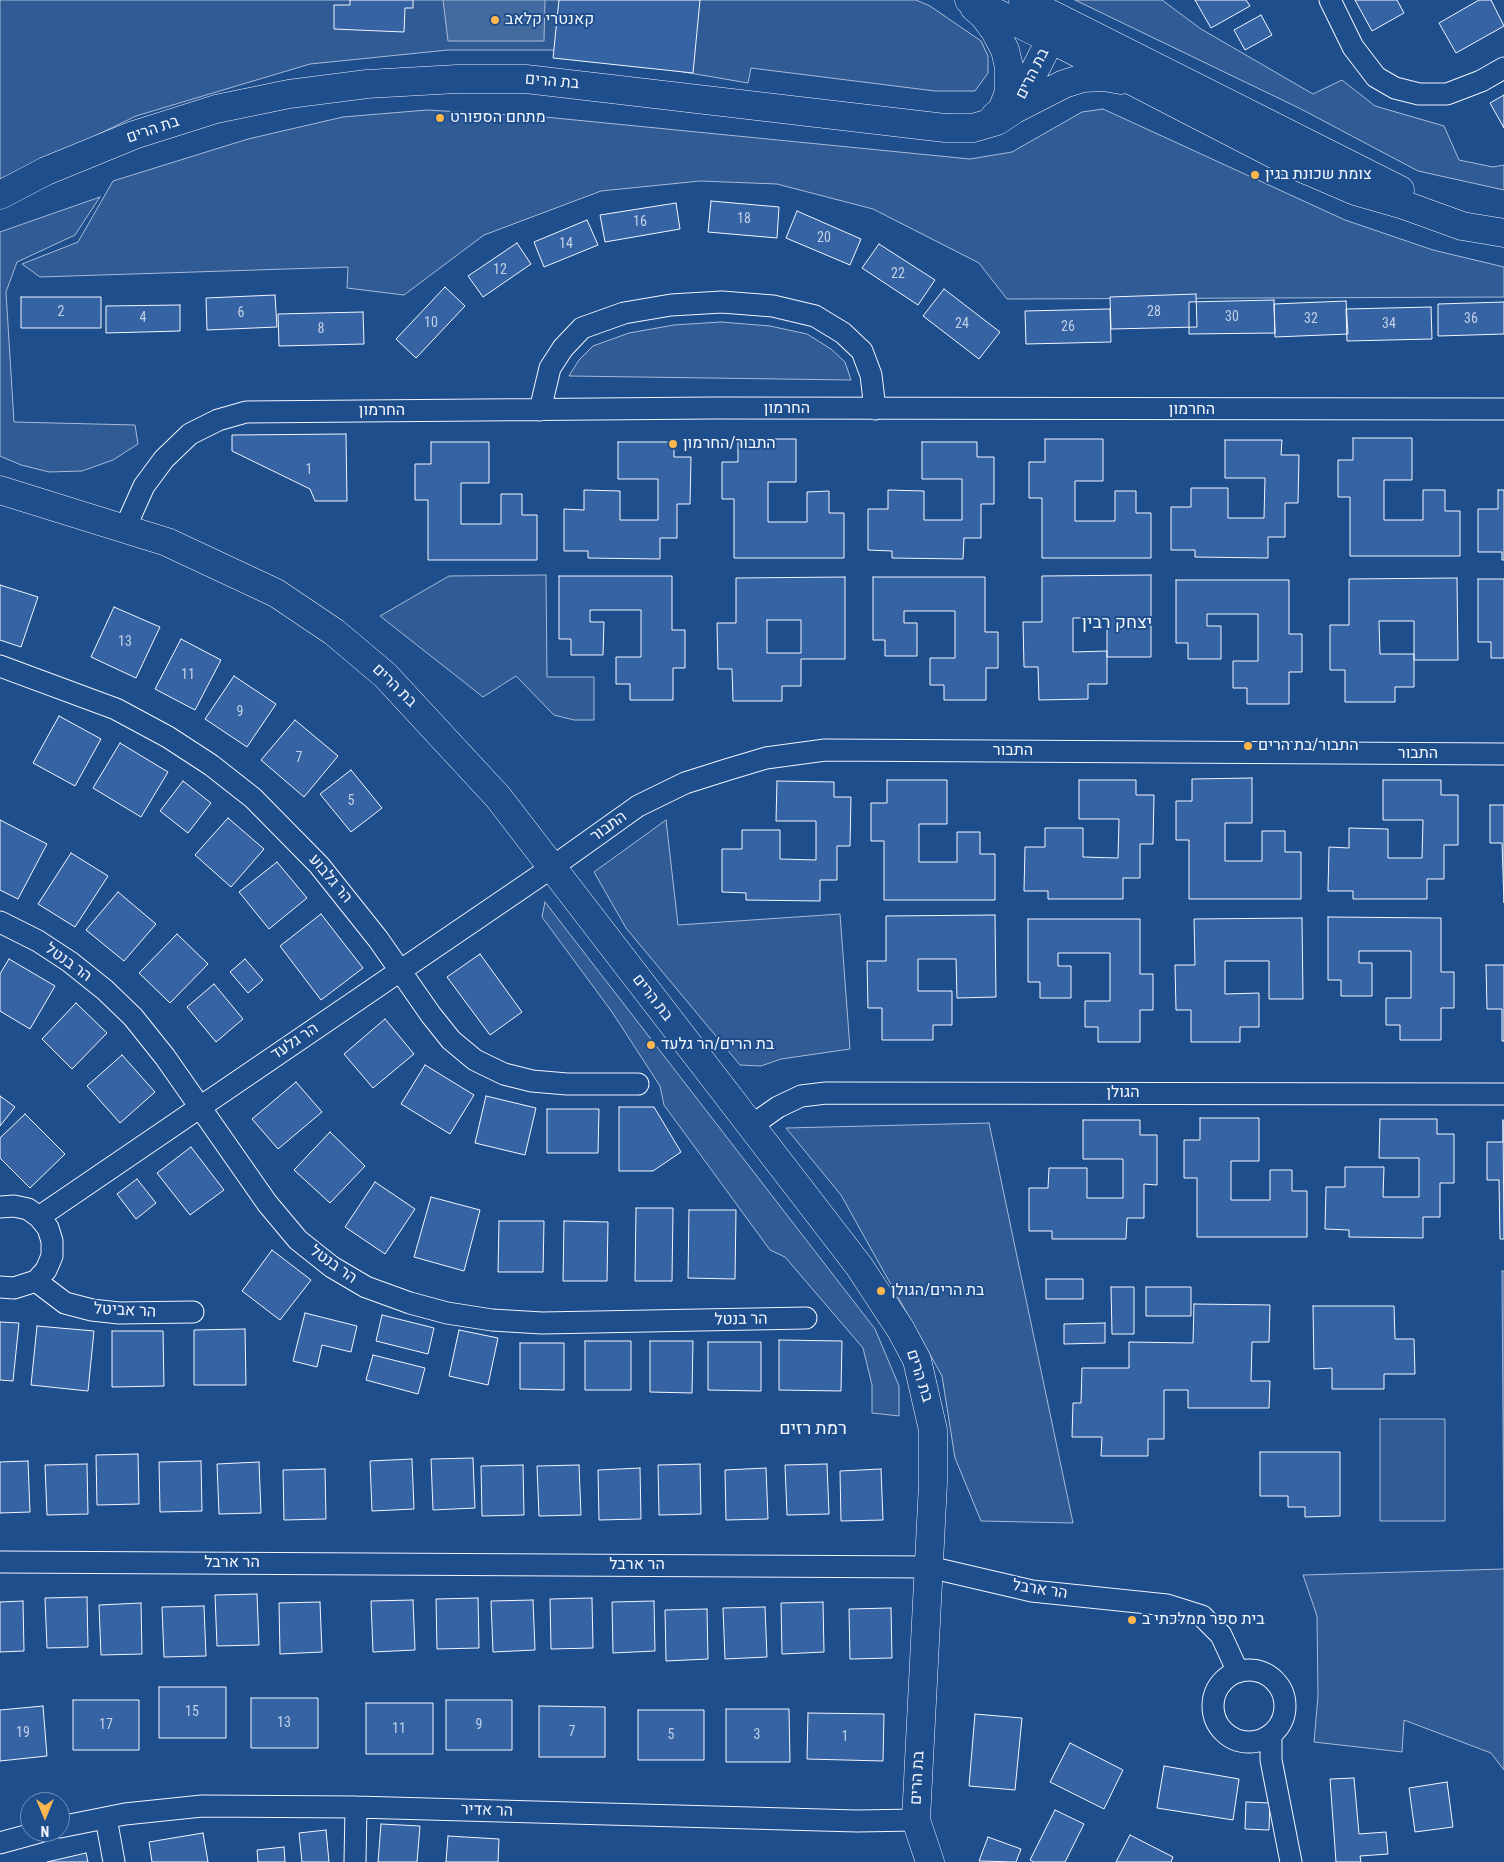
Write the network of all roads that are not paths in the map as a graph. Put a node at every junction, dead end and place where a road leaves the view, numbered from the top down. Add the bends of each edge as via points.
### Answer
1 (965, 0) edge
2 (970, 0) edge
3 (1023, 0) edge
4 (1330, 0) edge
5 (1056, 29) junction
6 (1504, 68) edge
7 (1136, 82) junction
8 (1015, 109) junction
9 (984, 125) junction
10 (0, 195) edge
11 (1462, 226) junction
12 (1504, 233) edge
13 (875, 409) junction
14 (1504, 409) edge
15 (540, 410) junction
16 (0, 490) edge
17 (125, 528) junction
18 (0, 666) edge
19 (1504, 754) edge
20 (551, 868) junction
21 (0, 922) edge
22 (399, 972) junction
23 (638, 1084) dead end
24 (1504, 1094) edge
25 (199, 1108) junction
26 (751, 1126) junction
27 (0, 1207) edge
28 (39, 1217) junction
29 (36, 1281) junction
30 (0, 1287) edge
31 (193, 1312) dead end
32 (806, 1318) dead end
33 (0, 1562) edge
34 (929, 1567) junction
35 (1238, 1672) junction
36 (1271, 1735) junction
37 (356, 1807) junction
38 (106, 1818) junction
39 (916, 1820) junction
40 (70, 1825) edge
41 (20, 1838) edge
42 (0, 1843) edge
43 (114, 1862) edge
44 (356, 1862) edge
45 (930, 1862) edge
46 (1291, 1862) edge

1 - 9 street via 984,16 995,31 1009,67 1009,92 1002,110
2 - 5 street
3 - 5 street
4 - 6 street via 1352,47 1376,77 1395,88 1420,94 1447,94
5 - 7 street
5 - 8 street, בת הרים
5 - 11 street via 1411,195
7 - 8 street via 1104,77 1082,78
7 - 11 street via 1299,167 1355,191
8 - 9 street, בת הרים
9 - 10 street, בת הרים via 945,128 526,79 367,84 289,94 216,109 134,135
11 - 12 street
13 - 14 street, החרמון
13 - 15 street, החרמון
13 - 15 street via 871,375 862,351 843,332 815,316 773,306 722,302 671,305 624,313 582,328 550,368
15 - 17 street, החרמון via 246,412 218,420 190,434 164,458 144,486
16 - 17 street, בת הרים
17 - 20 street, בת הרים via 167,542 276,593 334,632 385,675 432,722 498,797
18 - 22 street, הר גלבוע via 116,709 211,764 253,798 320,865 378,939
19 - 20 street, התבור via 825,750 766,758 685,783 638,806
20 - 22 street, הר גלעד
20 - 26 street, בת הרים
21 - 25 street, הר בנטל via 38,941 105,990 139,1023
22 - 23 street, הר גלבוע via 451,1040 475,1060 504,1074 532,1081 567,1084
22 - 25 street, הר גלעד
24 - 26 street, הגולן via 826,1093 801,1096
25 - 28 street, הר גלעד
25 - 32 street, הר בנטל via 267,1203 298,1240 332,1267 366,1287 410,1303 456,1315 542,1323
26 - 34 street, בת הרים via 859,1266 917,1360 934,1430
27 - 28 street via 28,1209
28 - 29 street via 48,1228 52,1256
29 - 30 street via 14,1288
29 - 31 street, הר אביטל via 65,1302 92,1310
33 - 34 street, הר ארבל
34 - 35 street, הר ארבל via 1032,1591 1167,1605 1202,1616 1221,1636
34 - 39 street, בת הרים
35 - 36 street via 1262,1672 1273,1679 1284,1694 1286,1707 1283,1719
35 - 36 street via 1222,1682 1215,1693 1214,1714 1219,1726 1228,1735 1247,1742
36 - 46 street via 1271,1760
37 - 38 street, הר אדיר via 202,1806
37 - 39 street, הר אדיר
37 - 44 street
38 - 40 street, הר אדיר
38 - 43 street
39 - 45 street
41 - 42 street

